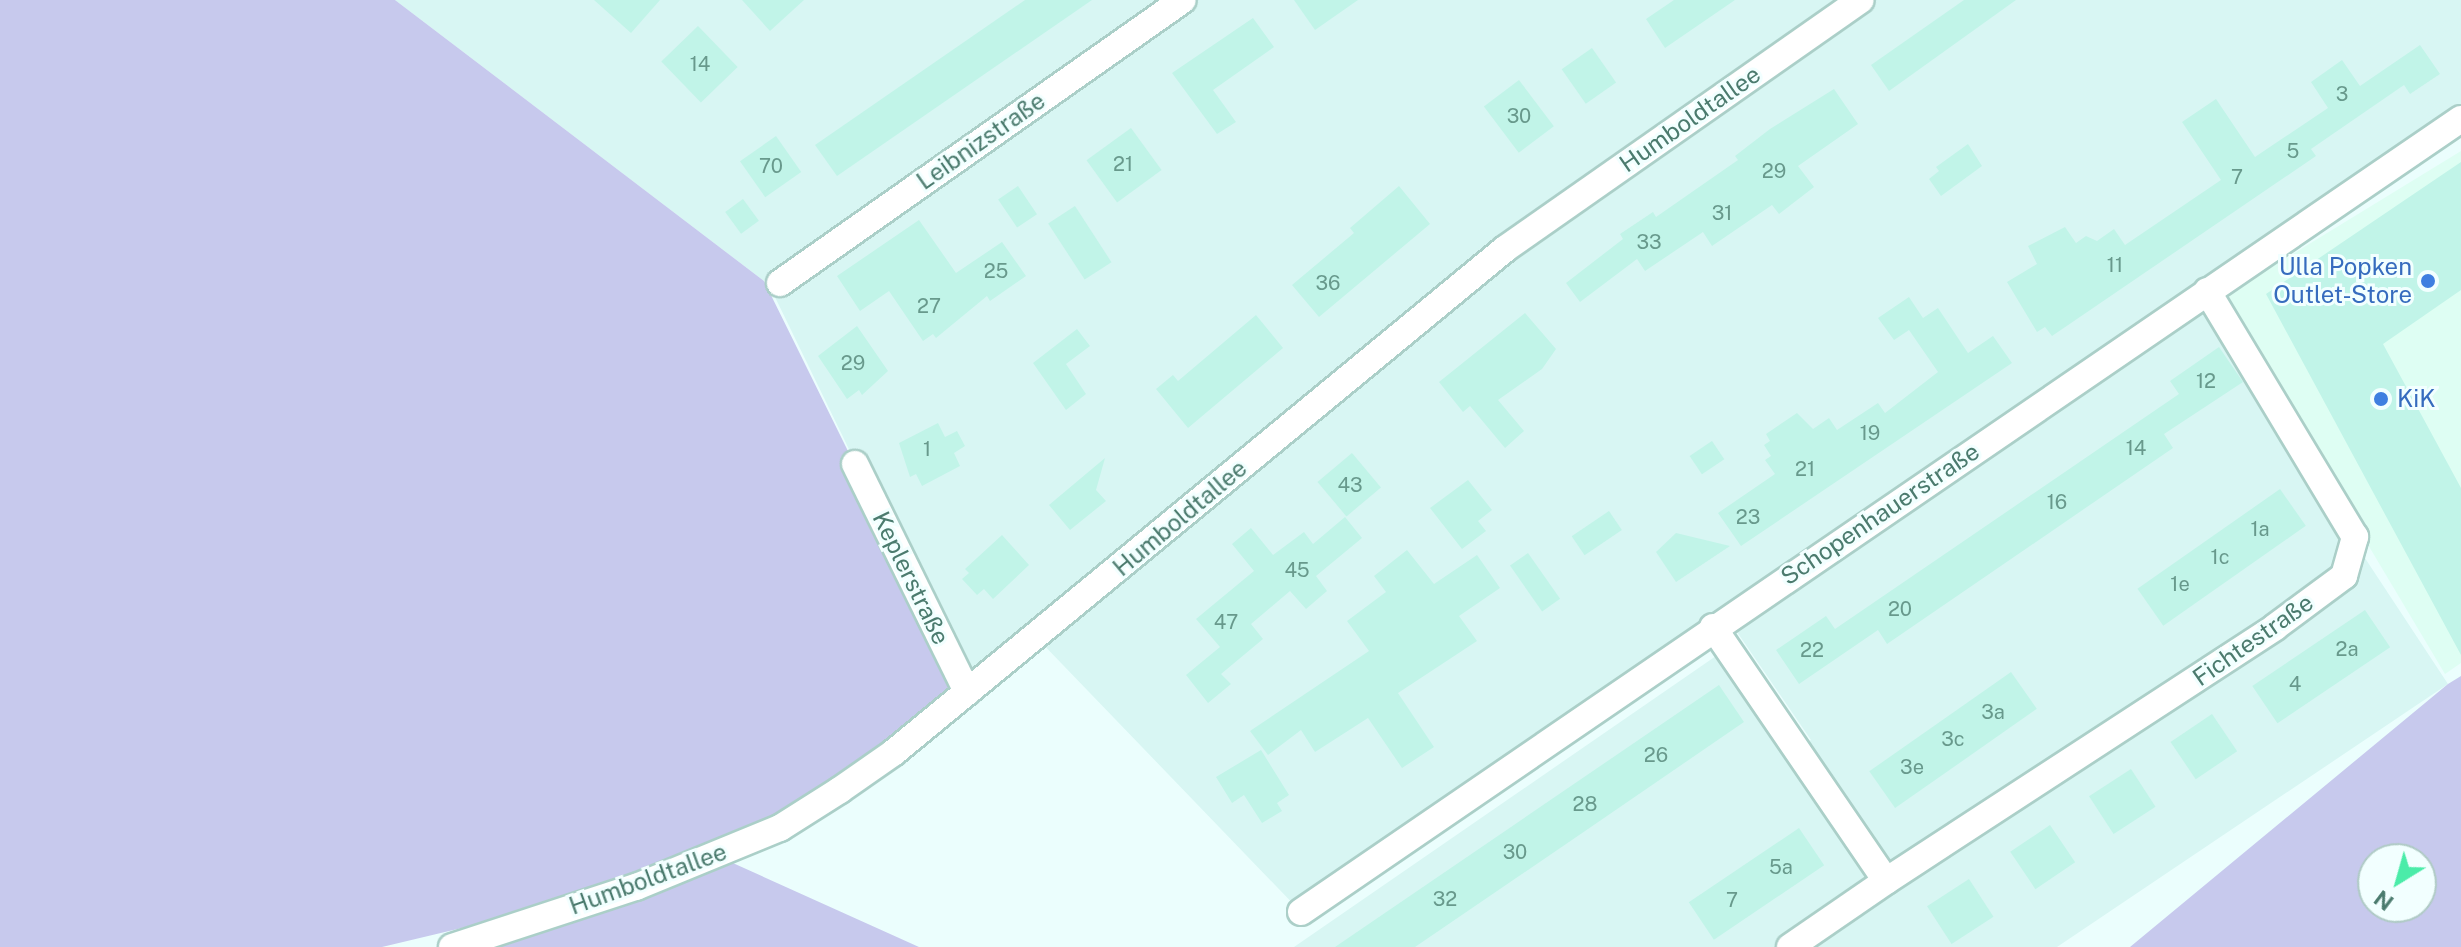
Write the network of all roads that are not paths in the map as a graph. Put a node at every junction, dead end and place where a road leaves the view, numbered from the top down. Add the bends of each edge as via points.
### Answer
1 (1182, 0) edge
2 (1860, 0) edge
3 (2461, 119) edge
4 (780, 283) dead end
5 (2207, 291) junction
6 (855, 464) dead end
7 (1713, 627) junction
8 (967, 692) junction
9 (1886, 881) junction
10 (1301, 912) dead end
11 (452, 947) edge
12 (1790, 947) edge

1 - 4 street, Leibnizstraße
2 - 8 street, Humboldtallee via 1505,249
3 - 5 street, Schopenhauerstraße
5 - 7 street, Schopenhauerstraße
5 - 9 street, Fichtestraße via 2355,537 2344,576
6 - 8 street, Keplerstraße
7 - 9 street
7 - 10 street, Schopenhauerstraße
8 - 11 street, Humboldtallee via 893,753 780,828 636,887
9 - 12 street, Fichtestraße

